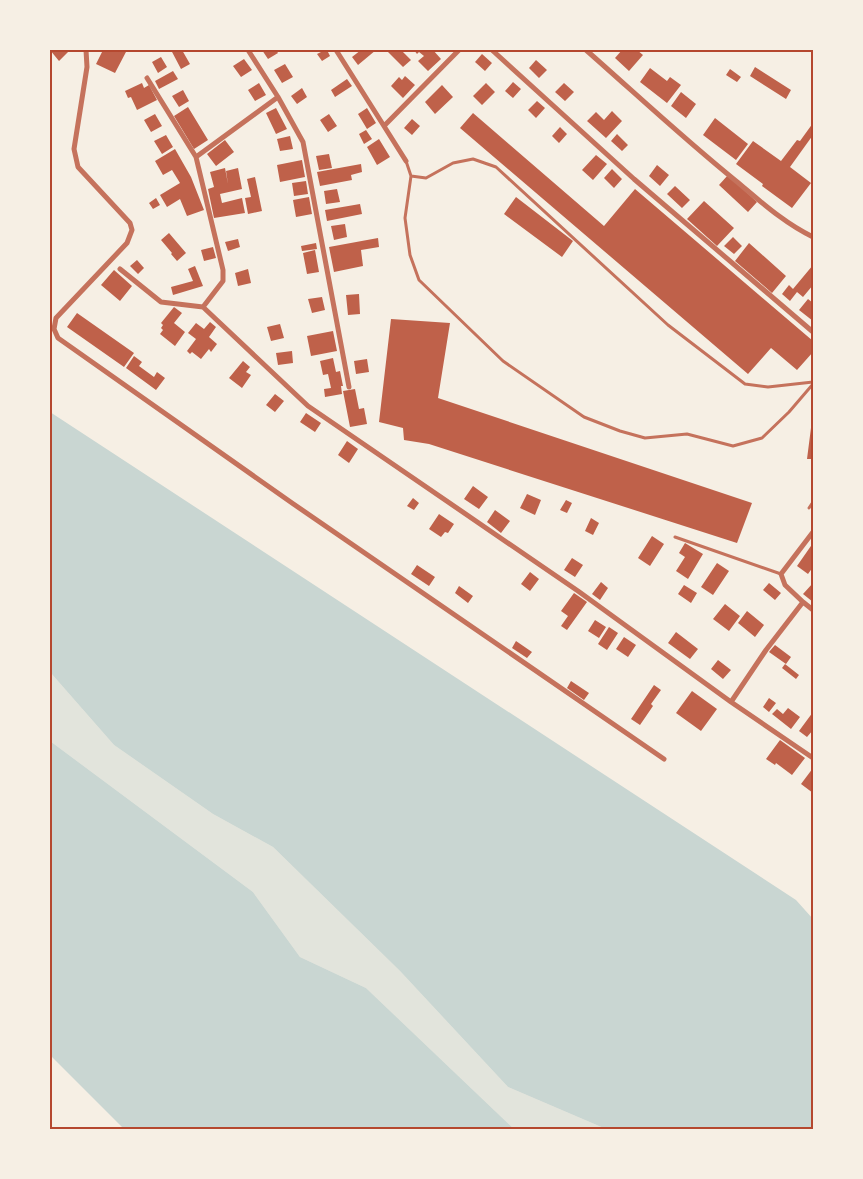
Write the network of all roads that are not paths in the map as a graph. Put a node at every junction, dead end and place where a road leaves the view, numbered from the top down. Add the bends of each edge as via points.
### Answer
1 (86, 50) edge
2 (248, 50) edge
3 (336, 50) edge
4 (458, 50) edge
5 (492, 50) edge
6 (586, 50) edge
7 (147, 78) dead end
8 (278, 97) junction
9 (384, 126) junction
10 (196, 157) junction
11 (406, 161) joint
12 (411, 176) junction
13 (813, 237) edge
14 (120, 269) dead end
15 (203, 307) junction
16 (813, 332) edge
17 (813, 383) edge
18 (349, 387) dead end
19 (813, 502) edge
20 (809, 508) dead end
21 (813, 532) edge
22 (675, 537) dead end
23 (781, 574) junction
24 (803, 602) junction
25 (813, 610) edge
26 (731, 702) junction
27 (813, 758) edge
28 (664, 759) dead end

1 - 28 street via 87,67 75,159 78,168 130,223 132,230 127,243 56,318 54,329 58,338
2 - 8 street
3 - 9 street
4 - 9 street
5 - 16 street via 634,179
6 - 13 street via 775,213
7 - 10 street
8 - 10 street
8 - 18 street via 303,142
9 - 11 street
10 - 15 street via 224,275
11 - 12 lane
12 - 17 lane via 426,178 453,163 473,159 496,167 668,325 745,384 768,387
12 - 17 lane via 405,218 410,255 419,280 503,361 584,417 645,438 687,434 734,446 762,438
14 - 15 street via 161,302
15 - 26 street via 308,406 578,591
19 - 20 lane
21 - 23 street
22 - 23 lane
23 - 24 street via 785,585
24 - 25 street
24 - 26 street
26 - 27 street

